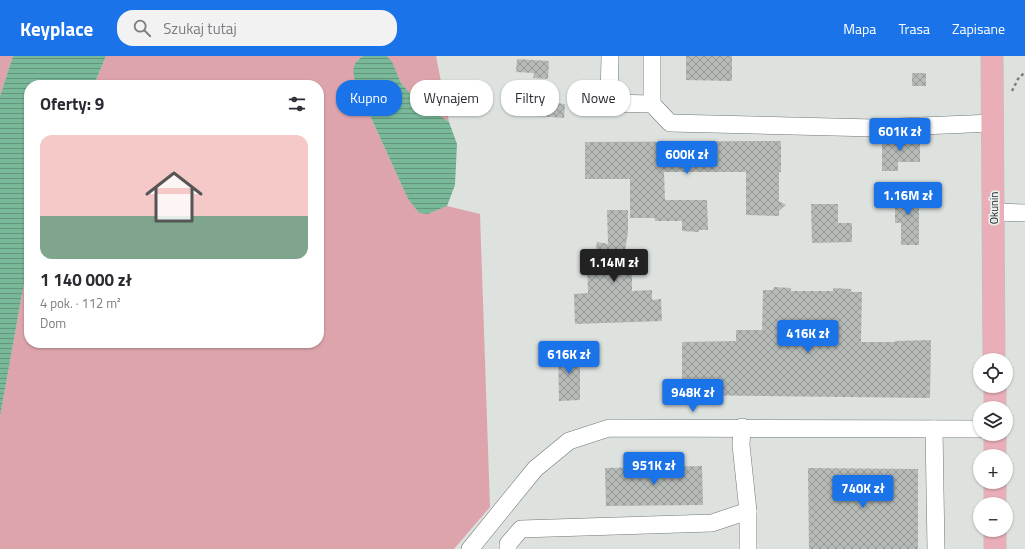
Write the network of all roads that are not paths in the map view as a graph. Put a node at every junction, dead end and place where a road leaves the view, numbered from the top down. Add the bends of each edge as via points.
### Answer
1 (610, 56) edge
2 (652, 56) edge
3 (992, 56) edge
4 (652, 104) junction
5 (993, 122) junction
6 (994, 212) junction
7 (1025, 214) edge
8 (994, 353) edge
9 (742, 427) junction
10 (934, 429) junction
11 (973, 429) edge
12 (748, 511) junction
13 (995, 537) edge
14 (470, 549) edge
15 (508, 549) edge
16 (748, 549) edge
17 (936, 549) edge
18 (995, 549) edge

1 - 4 street via 609,103
2 - 4 street
3 - 5 main road, Okunin
4 - 5 street via 670,123 874,128
5 - 6 main road, Okunin
6 - 7 street
6 - 8 main road, Okunin
9 - 10 street
9 - 12 street via 741,445
9 - 14 street via 609,428 568,441 536,469
10 - 11 street
10 - 17 street
12 - 15 street via 712,523 521,529 508,544
12 - 16 street
13 - 18 main road

